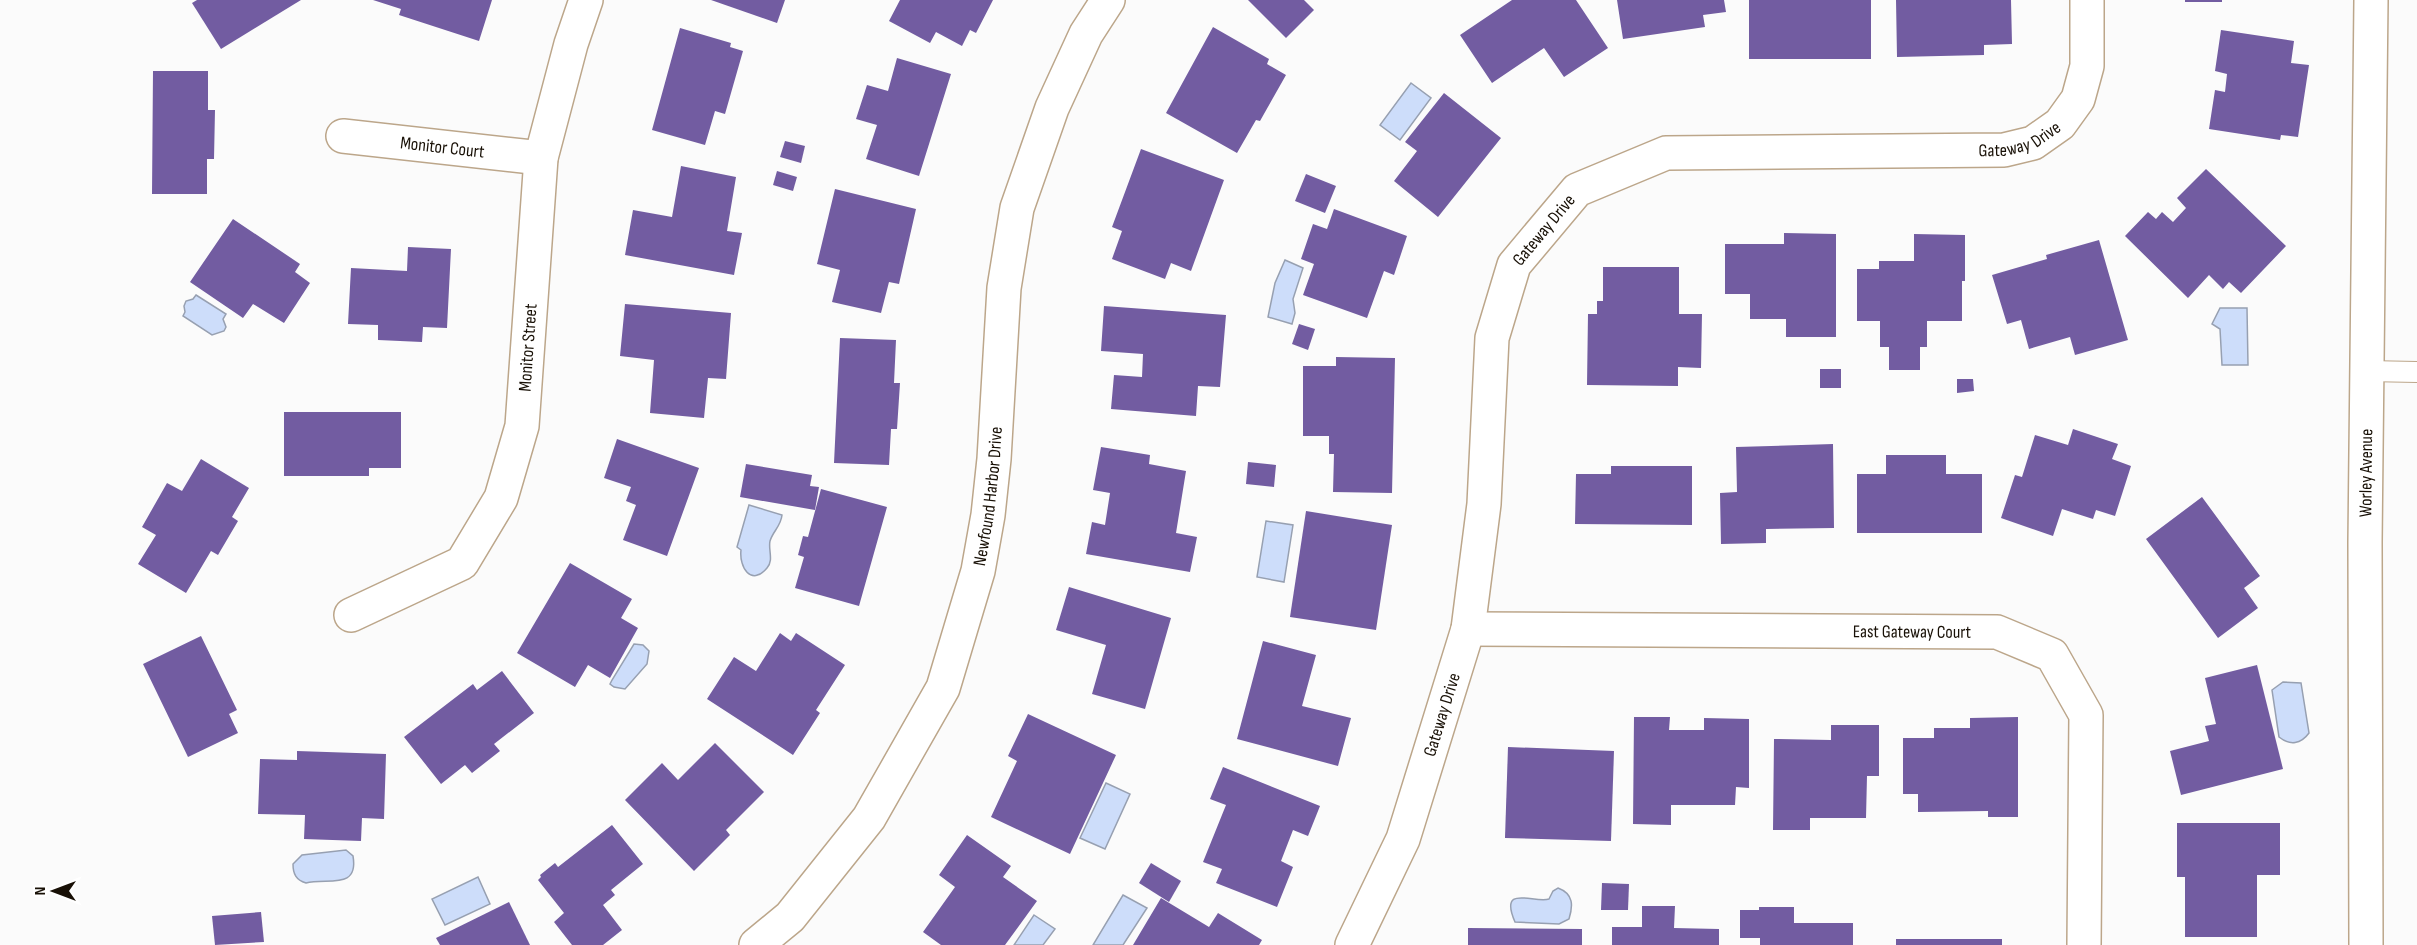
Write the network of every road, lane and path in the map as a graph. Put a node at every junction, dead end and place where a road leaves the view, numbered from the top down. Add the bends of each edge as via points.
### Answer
1 (586, 0) edge
2 (1108, 0) edge
3 (2087, 0) edge
4 (2371, 0) edge
5 (343, 136) dead end
6 (542, 158) junction
7 (2367, 371) junction
8 (2417, 372) edge
9 (351, 615) dead end
10 (1468, 629) junction
11 (756, 945) edge
12 (1352, 945) edge
13 (2084, 945) edge
14 (2366, 945) edge

1 - 6 street, Monitor Street
2 - 11 street, Newfound Harbor Drive via 1086,34 1052,108 1017,208 1004,288 988,515 978,571 943,688 869,818 790,916
3 - 10 street, Gateway Drive via 2087,66 2078,99 2060,124 2033,143 2004,150 1666,153 1577,190 1514,265 1492,338 1484,504
4 - 7 street, Worley Avenue
5 - 6 street, Monitor Court
6 - 9 street, Monitor Street via 522,426 501,498 462,563
7 - 8 lane
7 - 14 street, Worley Avenue
10 - 12 street, Gateway Drive via 1403,839
10 - 13 street, East Gateway Court via 1998,632 2052,655 2086,715

